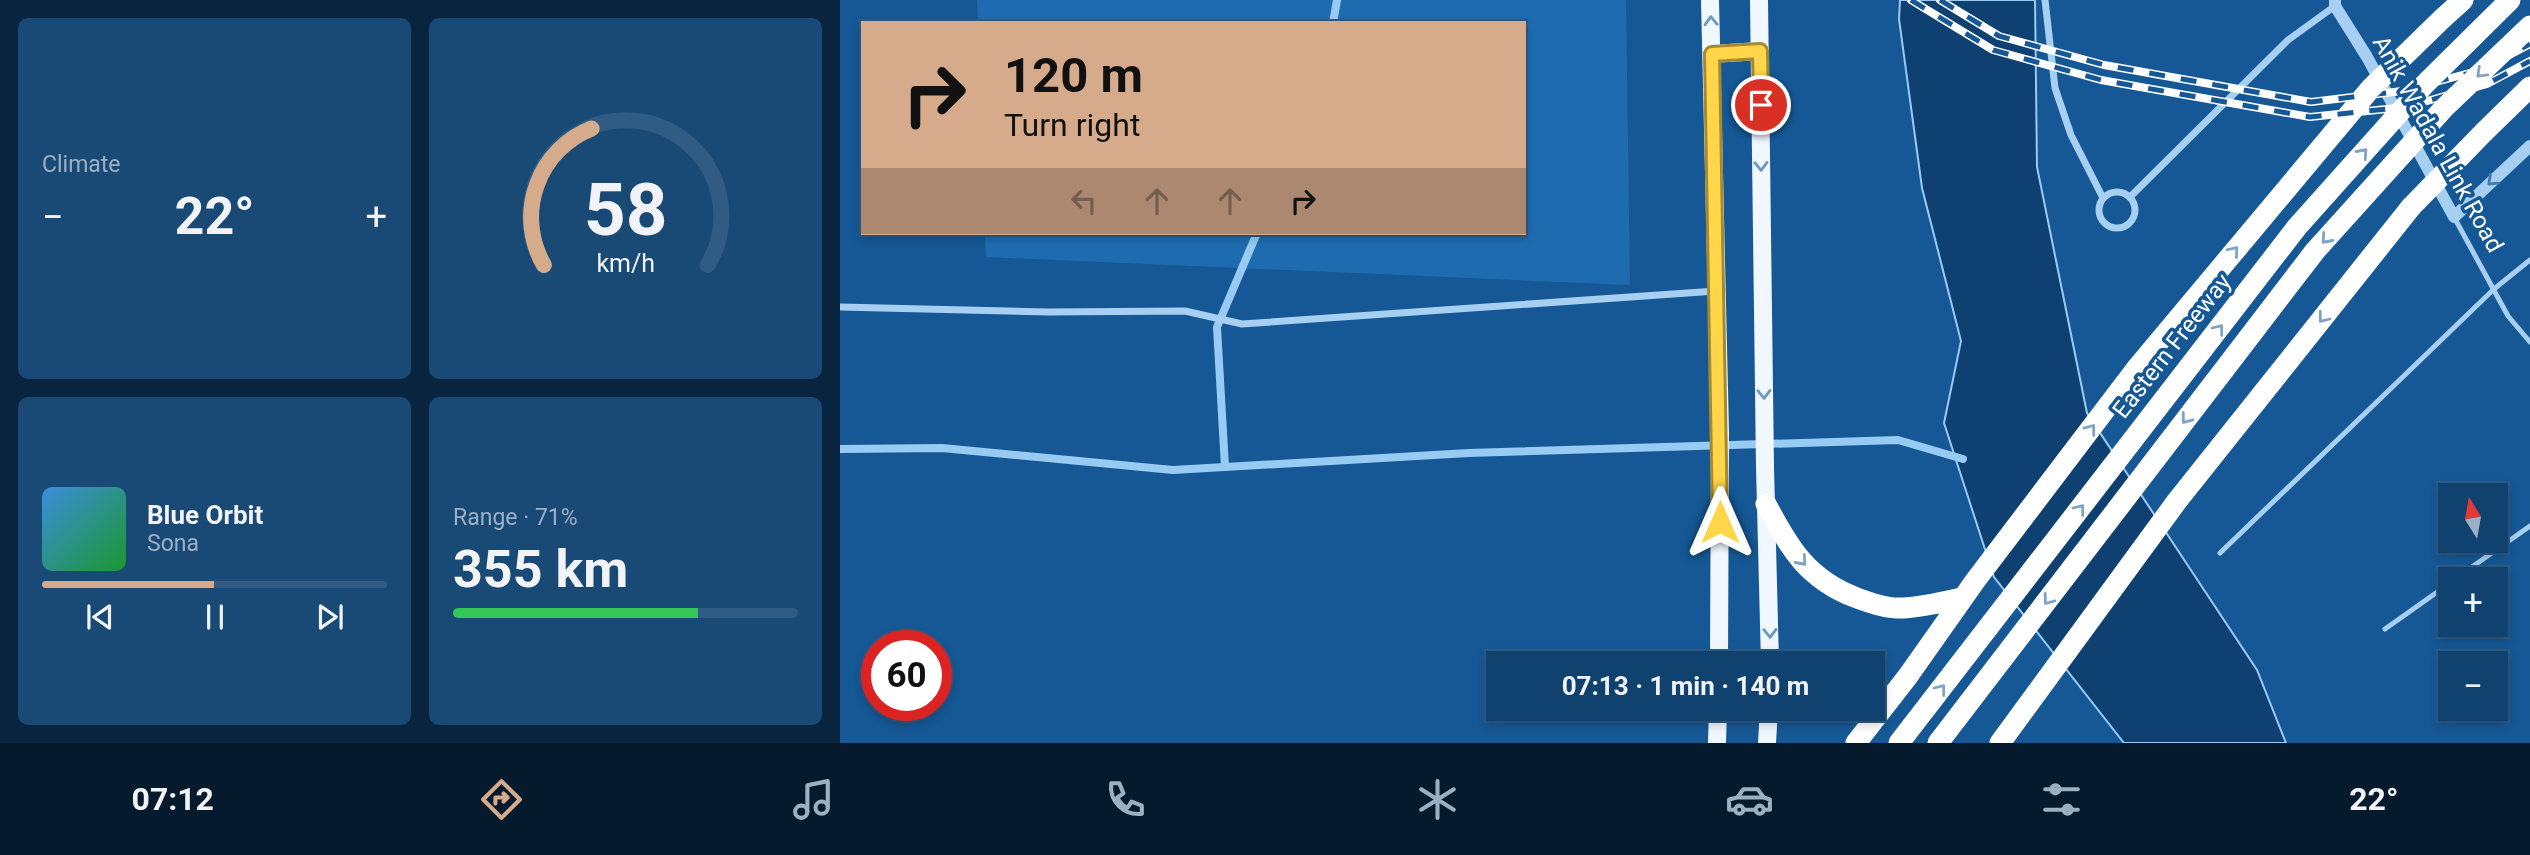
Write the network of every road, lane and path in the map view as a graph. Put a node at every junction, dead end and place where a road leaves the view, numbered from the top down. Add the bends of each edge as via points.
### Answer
1 (1710, 0) edge
2 (1759, 0) edge
3 (2045, 0) edge
4 (2463, 0) edge
5 (2510, 0) edge
6 (2337, 2) edge
7 (2530, 26) edge
8 (1760, 51) junction
9 (1712, 54) junction
10 (2530, 87) edge
11 (2530, 146) edge
12 (2130, 197) junction
13 (2103, 198) junction
14 (2454, 216) junction
15 (2530, 260) edge
16 (2494, 289) junction
17 (1717, 290) junction
18 (840, 307) edge
19 (2530, 342) edge
20 (1766, 503) junction
21 (2530, 526) edge
22 (2220, 553) dead end
23 (2472, 567) edge
24 (2438, 591) edge
25 (1962, 598) junction
26 (2385, 629) dead end
27 (1720, 651) edge
28 (1770, 651) edge
29 (2025, 707) junction
30 (1718, 721) edge
31 (1768, 721) edge
32 (1717, 743) edge
33 (1767, 743) edge
34 (1856, 743) edge
35 (1899, 743) edge
36 (1938, 743) edge
37 (1992, 743) edge
38 (2000, 743) edge

9 -> 1 main road
2 - 8 main road
3 - 13 street via 2055,88 2071,135
25 -> 4 highway, bridge via 2136,369 2371,88
35 -> 5 highway, Eastern Freeway, bridge via 2297,228 2424,85
6 - 12 street via 2288,40
6 - 14 street, Anik Wadala Link Road
7 -> 36 highway, bridge via 2444,108 2315,251
8 - 9 main road
8 -> 20 main road
9 - 17 main road
10 -> 29 highway, bridge via 2411,207 2177,501
11 -> 14 street
12 - 13 street via 2113,192
12 - 13 street via 2135,213 2130,223 2118,228 2102,221
14 - 16 lane, Anik Wadala Link Road
15 - 16 lane
16 - 19 lane, Anik Wadala Link Road via 2508,316
16 - 22 lane
17 - 18 street via 1242,324 1185,311
17 - 27 main road
20 -> 25 highway via 1795,554 1811,572 1844,593 1877,606 1897,608
20 -> 28 main road
21 - 23 lane
24 - 26 lane
25 - 34 highway
29 - 37 highway
29 - 38 highway
30 - 32 main road
31 - 33 main road

